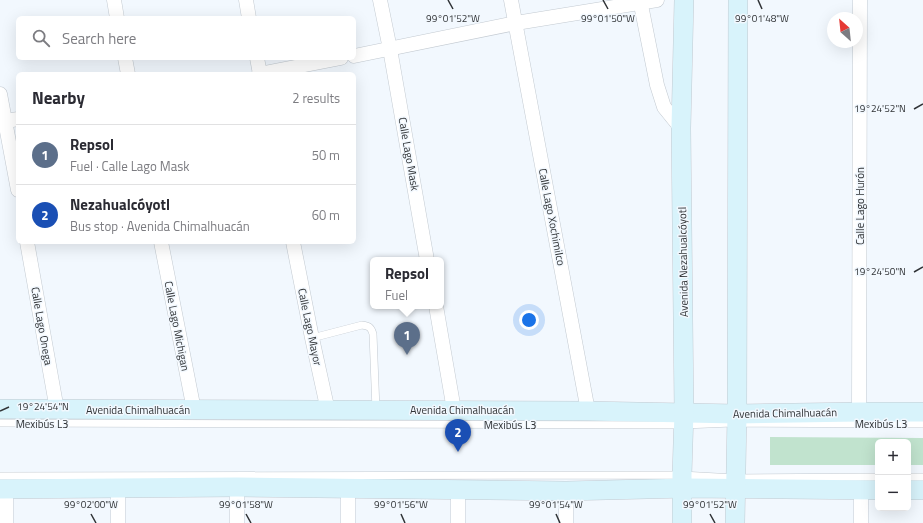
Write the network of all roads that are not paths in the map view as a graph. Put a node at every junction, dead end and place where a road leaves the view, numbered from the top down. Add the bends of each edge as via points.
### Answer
1 (114, 0) edge
2 (246, 0) edge
3 (380, 0) edge
4 (512, 0) edge
5 (656, 0) edge
6 (684, 0) edge
7 (738, 0) edge
8 (860, 0) edge
9 (640, 1) edge
10 (117, 16) edge
11 (250, 16) edge
12 (516, 23) junction
13 (390, 48) junction
14 (356, 56) edge
15 (125, 60) edge
16 (257, 60) edge
17 (331, 60) edge
18 (128, 72) edge
19 (260, 72) edge
20 (270, 72) edge
21 (0, 94) edge
22 (8, 120) edge
23 (681, 128) junction
24 (16, 176) edge
25 (27, 244) edge
26 (161, 244) edge
27 (293, 244) edge
28 (427, 257) edge
29 (437, 309) edge
30 (312, 338) junction
31 (0, 410) edge
32 (57, 410) junction
33 (194, 410) junction
34 (376, 410) junction
35 (454, 410) junction
36 (328, 411) junction
37 (588, 411) junction
38 (859, 412) junction
39 (923, 412) edge
40 (684, 419) junction
41 (737, 419) junction
42 (0, 423) edge
43 (923, 424) edge
44 (875, 477) edge
45 (911, 477) edge
46 (923, 477) edge
47 (682, 481) junction
48 (2, 484) edge
49 (735, 484) junction
50 (118, 487) junction
51 (237, 487) junction
52 (348, 489) junction
53 (458, 489) junction
54 (869, 490) edge
55 (911, 490) edge
56 (923, 490) edge
57 (566, 491) junction
58 (6, 523) edge
59 (118, 523) edge
60 (237, 523) edge
61 (348, 523) edge
62 (458, 523) edge
63 (566, 523) edge
64 (682, 523) edge
65 (735, 523) edge
66 (861, 523) edge

1 - 10 street
2 - 11 street
3 - 13 street, Calle Lago Mask
4 - 12 street, Calle Lago Xochimilco
5 - 9 street
6 - 23 main road, Avenida Nezahualcóyotl
7 - 41 main road
8 - 38 street, Calle Lago Hurón
9 - 12 street
9 - 23 street via 664,107
12 - 13 street
12 - 37 street, Calle Lago Xochimilco
13 - 14 street
13 - 28 street, Calle Lago Mask
15 - 18 street
16 - 19 street
17 - 20 street
21 - 22 street
22 - 24 street
23 - 40 main road, Avenida Nezahualcóyotl
25 - 32 street, Calle Lago Onega
26 - 33 street, Calle Lago Michigan
27 - 30 street, Calle Lago Mayor
29 - 35 street
30 - 34 lane via 362,325 372,329
30 - 36 street, Calle Lago Mayor
31 - 32 main road, Avenida Chimalhuacán
32 - 33 main road, Avenida Chimalhuacán
33 - 36 main road, Avenida Chimalhuacán
34 - 35 main road, Avenida Chimalhuacán
34 - 36 main road, Avenida Chimalhuacán
35 - 37 main road, Avenida Chimalhuacán
37 - 40 main road, Avenida Chimalhuacán
38 - 39 main road, Avenida Chimalhuacán
38 - 41 main road, Avenida Chimalhuacán
40 - 41 main road, Avenida Chimalhuacán
40 - 42 lane, Mexibús L3
40 - 47 main road, Avenida Nezahualcóyotl
41 - 43 lane, Mexibús L3
41 - 49 main road
44 - 49 lane
45 - 46 lane
47 - 48 lane
47 - 49 main road
47 - 57 main road
47 - 64 main road, Avenida Nezahualcóyotl
48 - 50 main road
48 - 58 street
49 - 54 main road
49 - 65 main road
50 - 51 main road
50 - 59 street
51 - 52 main road
51 - 60 street
52 - 53 main road
52 - 61 street
53 - 57 main road
53 - 62 street
54 - 66 street
55 - 56 main road
57 - 63 street

